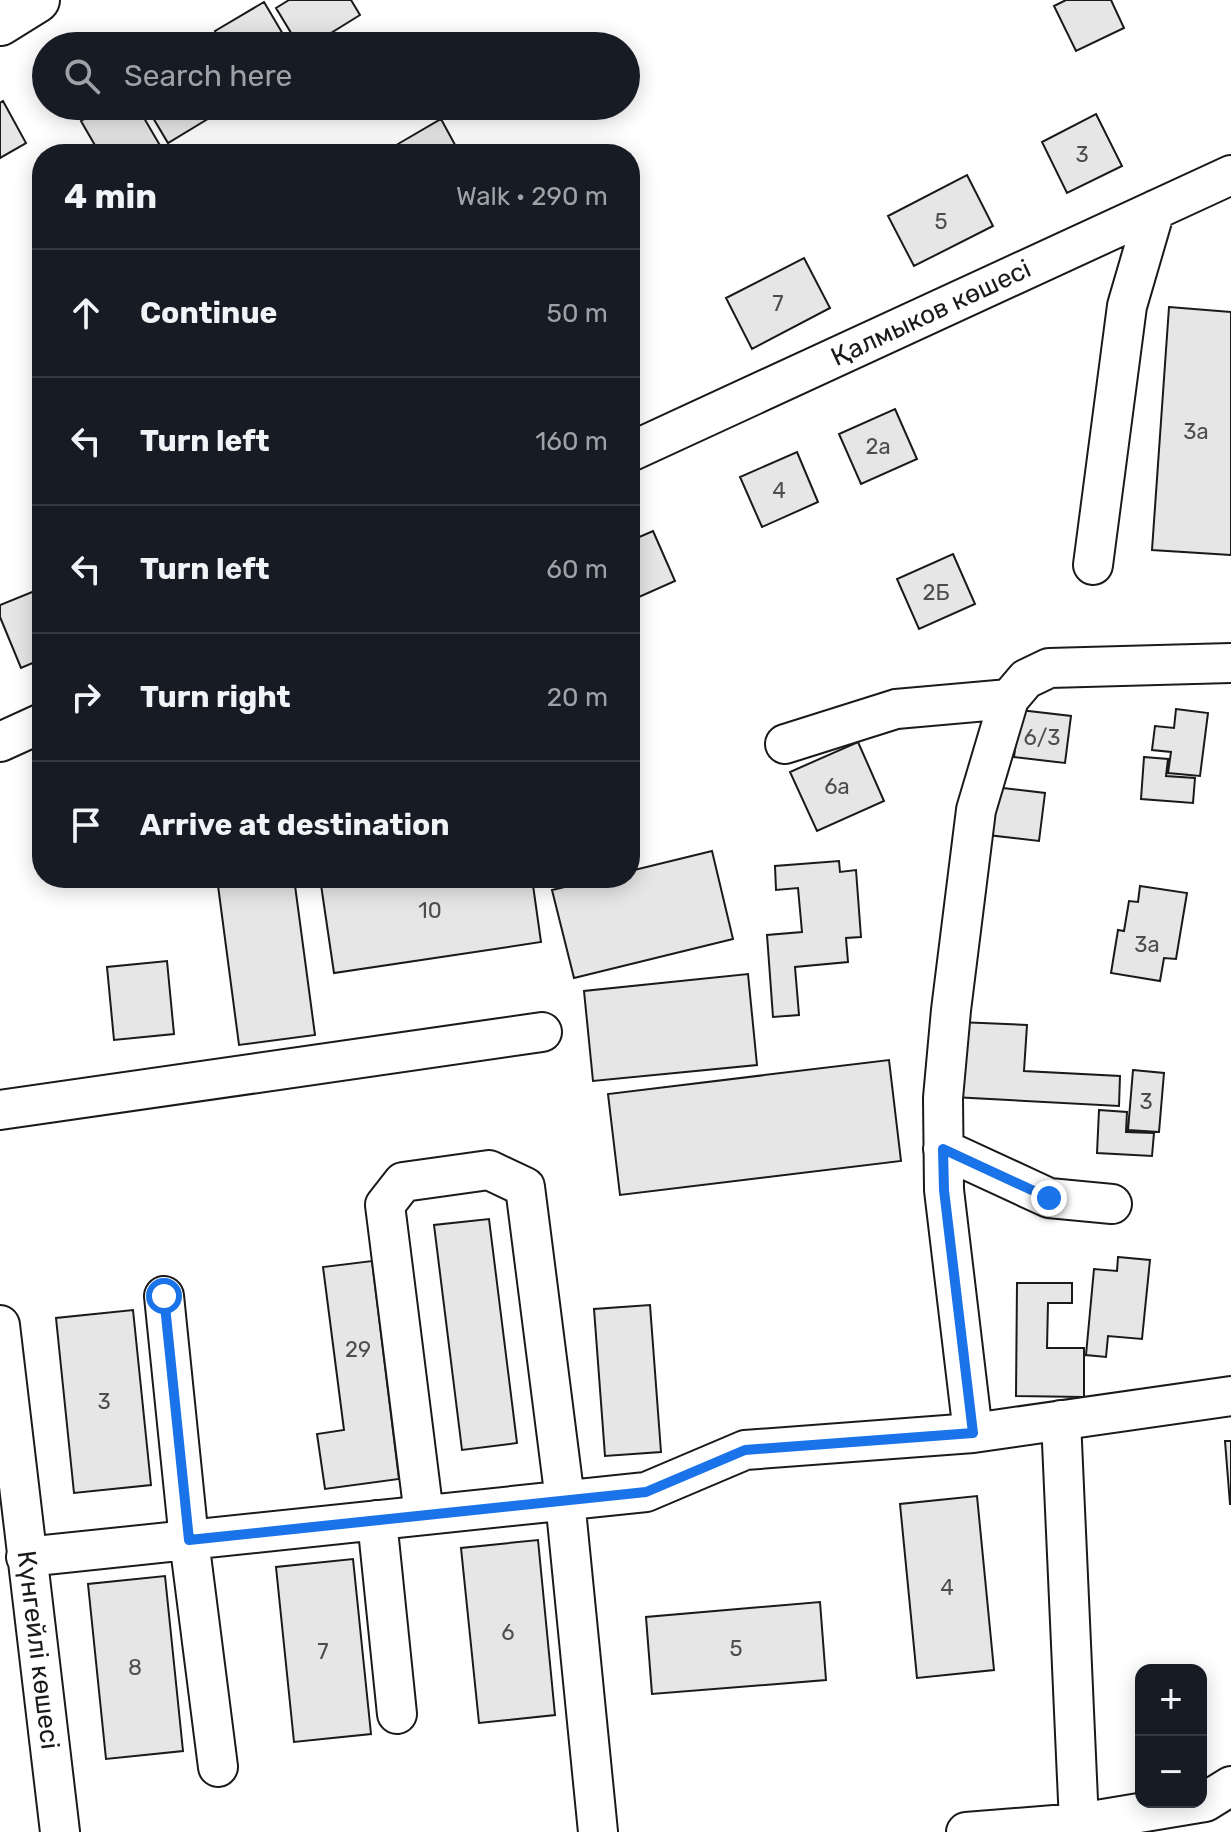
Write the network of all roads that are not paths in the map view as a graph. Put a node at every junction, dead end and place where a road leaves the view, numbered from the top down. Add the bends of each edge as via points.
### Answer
1 (37, 0) edge
2 (0, 23) edge
3 (1231, 175) edge
4 (1155, 210) junction
5 (640, 447) edge
6 (1093, 565) dead end
7 (1231, 663) edge
8 (1009, 699) junction
9 (32, 728) edge
10 (0, 742) edge
11 (785, 744) dead end
12 (542, 1032) dead end
13 (0, 1110) edge
14 (943, 1149) junction
15 (1112, 1204) dead end
16 (164, 1296) dead end
17 (0, 1325) edge
18 (1231, 1396) edge
19 (1061, 1420) junction
20 (973, 1433) junction
21 (565, 1500) junction
22 (424, 1515) junction
23 (377, 1520) junction
24 (189, 1540) junction
25 (26, 1557) junction
26 (397, 1714) dead end
27 (218, 1767) dead end
28 (1231, 1786) edge
29 (1081, 1827) edge
30 (60, 1832) edge
31 (598, 1832) edge
32 (966, 1832) edge

1 - 2 main road
3 - 4 street, Қалмыков көшесі
4 - 5 street, Қалмыков көшесі
4 - 6 street via 1127,306
7 - 8 street via 1049,668 1026,679
8 - 11 street via 896,709
8 - 14 street via 976,810 944,1083
9 - 10 street
12 - 13 street
14 - 15 street via 1049,1198
14 - 20 street
16 - 24 street
17 - 25 street, Күнгейлі көшесі
18 - 19 street
19 - 20 street
19 - 29 street
20 - 21 street via 745,1450 646,1492
21 - 22 street
21 - 22 street via 525,1187 489,1170 403,1182 385,1205
21 - 31 street
22 - 23 street
23 - 24 street
23 - 26 street
24 - 25 street
24 - 27 street
25 - 30 street, Күнгейлі көшесі
28 - 29 street via 1205,1802
29 - 32 street

